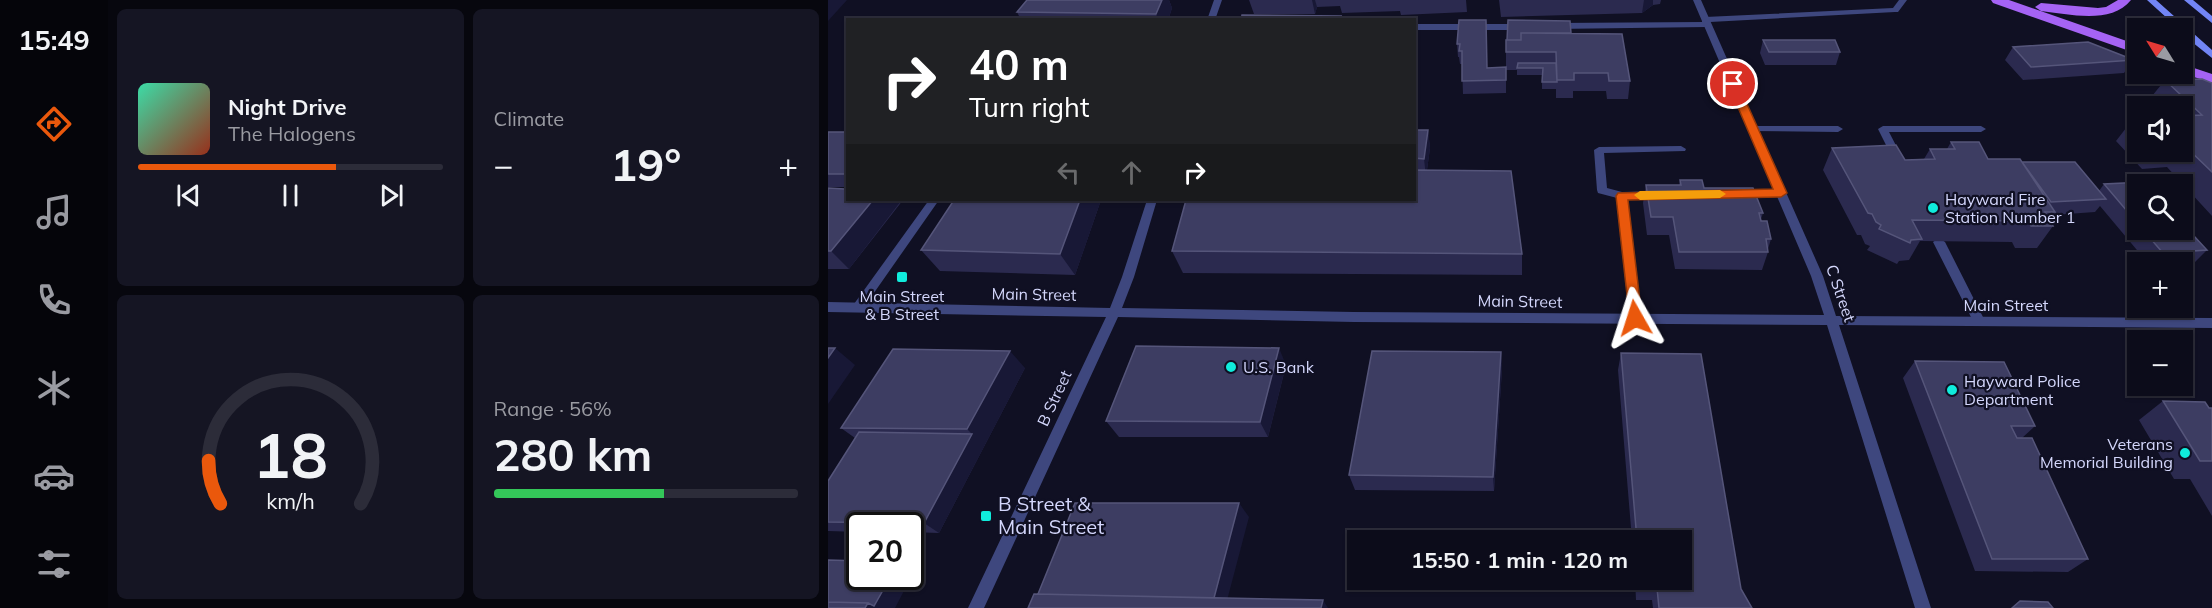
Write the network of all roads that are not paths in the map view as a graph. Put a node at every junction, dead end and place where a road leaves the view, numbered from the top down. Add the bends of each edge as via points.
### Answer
1 (1218, 0) edge
2 (1697, 0) edge
3 (1903, 0) edge
4 (2125, 0) edge
5 (2151, 0) edge
6 (2188, 0) edge
7 (2000, 1) edge
8 (1212, 18) edge
9 (2170, 18) edge
10 (2212, 20) edge
11 (1706, 22) junction
12 (1416, 27) edge
13 (2193, 39) edge
14 (2127, 46) edge
15 (2212, 55) edge
16 (2193, 72) edge
17 (2212, 79) edge
18 (1753, 129) junction
19 (1838, 129) dead end
20 (1981, 129) dead end
21 (1681, 149) dead end
22 (1904, 171) edge
23 (1781, 193) junction
24 (1725, 194) edge
25 (1668, 195) edge
26 (1622, 196) junction
27 (933, 201) edge
28 (1152, 201) edge
29 (1939, 242) edge
30 (828, 307) edge
31 (858, 307) junction
32 (1114, 312) junction
33 (1635, 318) junction
34 (1832, 320) junction
35 (1979, 321) junction
36 (2212, 323) edge
37 (976, 608) edge
38 (1923, 608) edge

1 - 8 street
2 - 11 street, C Street
3 - 11 street via 1895,10
4 - 7 main road via 2118,8 2092,12
5 - 9 main road
6 - 10 main road
7 - 14 main road
11 - 12 street
11 - 18 street, C Street
13 - 15 main road
16 - 17 main road
18 - 19 street
18 - 23 street, C Street
20 - 22 street via 1883,129
21 - 26 street via 1599,150 1602,190
23 - 24 street
23 - 34 street, C Street
25 - 26 street
26 - 33 street
27 - 31 street
28 - 32 street, B Street
29 - 35 street
30 - 31 street, Main Street
31 - 32 street, Main Street
32 - 33 street, Main Street
32 - 37 street, B Street
33 - 34 street, Main Street
34 - 35 street, Main Street
34 - 38 street, C Street
35 - 36 street, Main Street

